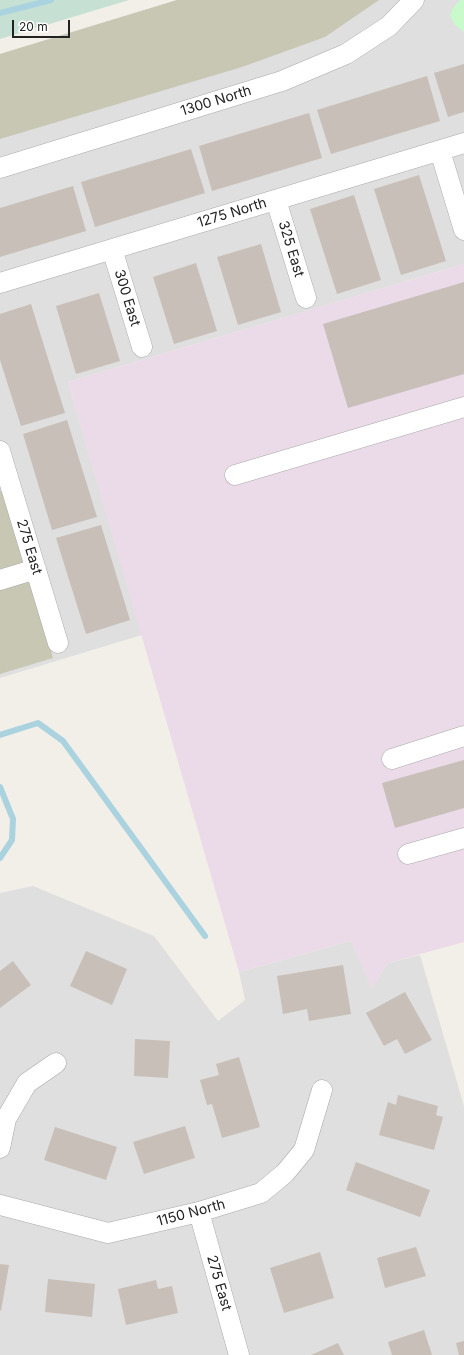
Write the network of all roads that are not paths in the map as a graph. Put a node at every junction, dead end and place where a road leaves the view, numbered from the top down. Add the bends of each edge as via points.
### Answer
1 (414, 0) edge
2 (464, 144) edge
3 (440, 151) junction
4 (0, 168) edge
5 (276, 200) junction
6 (464, 230) edge
7 (112, 249) junction
8 (0, 282) edge
9 (306, 298) dead end
10 (142, 347) dead end
11 (464, 407) edge
12 (0, 452) edge
13 (235, 476) dead end
14 (36, 569) junction
15 (0, 580) edge
16 (58, 643) dead end
17 (464, 736) edge
18 (392, 759) dead end
19 (464, 838) edge
20 (408, 854) dead end
21 (56, 1063) dead end
22 (322, 1090) dead end
23 (0, 1148) edge
24 (0, 1205) edge
25 (199, 1212) junction
26 (239, 1355) edge

1 - 4 street, 1300 North via 389,26 346,54 282,81
2 - 3 street, 1275 North
3 - 5 street, 1275 North
3 - 6 street
5 - 7 street, 1275 North
5 - 9 street, 325 East
7 - 8 street, 1275 North
7 - 10 street, 300 East
11 - 13 street
12 - 14 street, 275 East
14 - 15 street
14 - 16 street, 275 East
17 - 18 street
19 - 20 street
21 - 23 street via 27,1082 6,1119
22 - 25 street, 1150 North via 304,1150 285,1173 261,1193
24 - 25 street, 1150 North via 108,1233
25 - 26 street, 275 East

